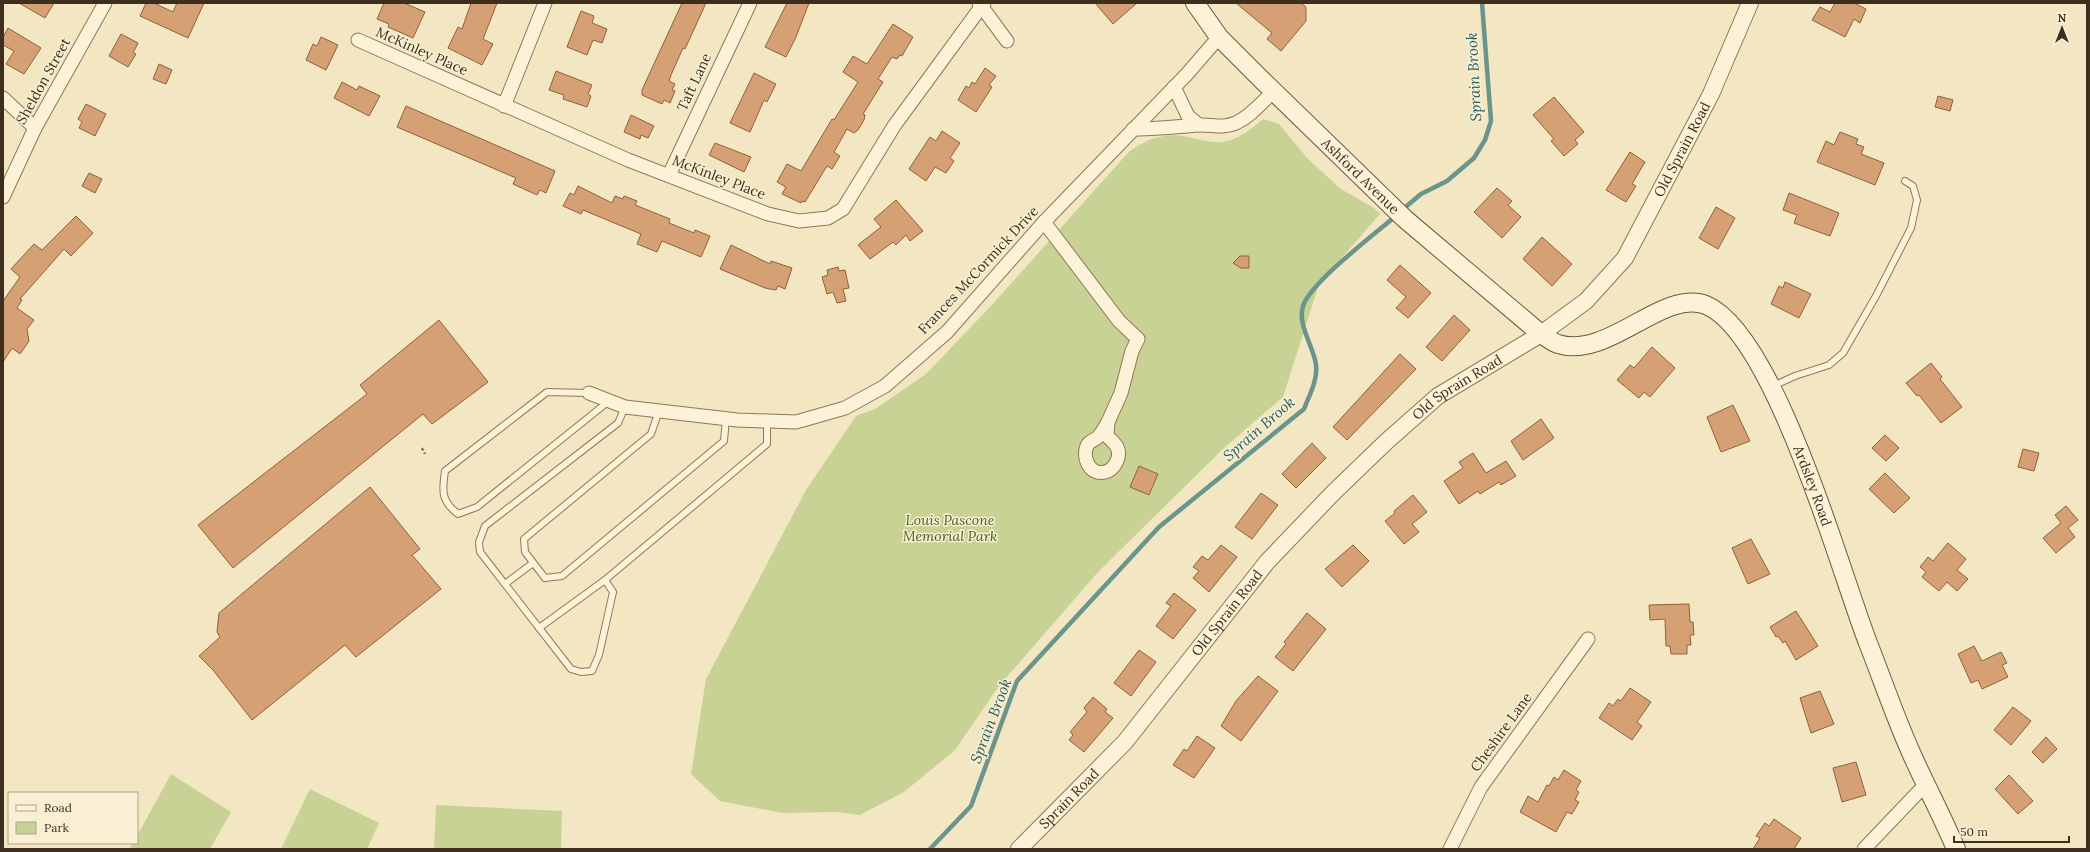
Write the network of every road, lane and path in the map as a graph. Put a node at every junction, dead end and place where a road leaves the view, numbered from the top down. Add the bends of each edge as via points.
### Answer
1 (105, 3) edge
2 (545, 3) edge
3 (750, 3) edge
4 (1195, 3) edge
5 (1750, 3) edge
6 (981, 4) edge
7 (1219, 37) junction
8 (358, 40) dead end
9 (1007, 41) dead end
10 (1174, 87) junction
11 (1274, 91) junction
12 (3, 98) edge
13 (504, 106) junction
14 (1199, 125) junction
15 (35, 128) junction
16 (1133, 129) junction
17 (669, 175) junction
18 (1905, 181) dead end
19 (3, 197) edge
20 (1044, 222) junction
21 (1541, 334) junction
22 (1771, 387) junction
23 (589, 393) joint
24 (609, 401) junction
25 (625, 407) junction
26 (659, 411) junction
27 (726, 418) junction
28 (768, 421) junction
29 (1108, 422) dead end
30 (422, 448) dead end
31 (425, 454) dead end
32 (533, 563) junction
33 (606, 580) junction
34 (505, 584) junction
35 (539, 628) junction
36 (1588, 640) dead end
37 (1119, 749) joint
38 (1926, 784) junction
39 (1019, 849) edge
40 (1450, 849) edge
41 (1864, 849) edge
42 (1956, 849) edge

1 - 15 street, Sheldon Street
2 - 13 street
3 - 17 street, Taft Lane
4 - 7 main road, Ashford Avenue
5 - 21 street, Old Sprain Road via 1711,94 1625,258 1586,301
6 - 9 street
6 - 17 street, McKinley Place via 894,126 843,209 828,218 799,221 768,214
7 - 10 street, Frances McCormick Drive
7 - 11 main road, Ashford Avenue
8 - 13 street, McKinley Place
10 - 14 street via 1188,116
10 - 16 street, Frances McCormick Drive
11 - 14 street via 1236,123 1222,127
11 - 21 main road, Ashford Avenue via 1405,219
12 - 15 street
13 - 17 street, McKinley Place
14 - 16 street via 1161,130
15 - 19 street, Sheldon Street
16 - 20 street, Frances McCormick Drive
18 - 22 lane via 1913,186 1917,200 1911,228 1843,353 1829,365
20 - 28 street, Frances McCormick Drive via 947,332 885,386 838,410 796,422
20 - 29 street via 1119,320 1138,339 1132,351 1121,393
21 - 22 main road, Ardsley Road via 1558,344 1581,346 1610,338 1666,309 1688,303 1706,305 1735,330 1758,360
21 - 37 street, Old Sprain Road via 1438,396 1339,488 1267,562
22 - 38 main road, Ardsley Road via 1784,411 1857,614
23 - 24 street, Frances McCormick Drive
23 - 24 lane via 547,392 445,471 442,490 449,507 458,514 477,507
24 - 25 street, Frances McCormick Drive
25 - 26 street, Frances McCormick Drive
25 - 34 lane via 618,423 485,526 479,542 480,552
26 - 27 street, Frances McCormick Drive
26 - 32 lane via 651,434 524,539 525,552
27 - 28 street, Frances McCormick Drive
27 - 32 lane via 724,441 562,576 545,578
28 - 33 lane via 767,444
30 - 31 path
32 - 34 lane
33 - 35 lane
33 - 35 lane via 613,592 599,655 592,671 580,672 571,669
34 - 35 lane
36 - 40 street, Cheshire Lane via 1480,787
37 - 39 street, Sprain Road
38 - 41 street
38 - 42 main road, Ardsley Road

